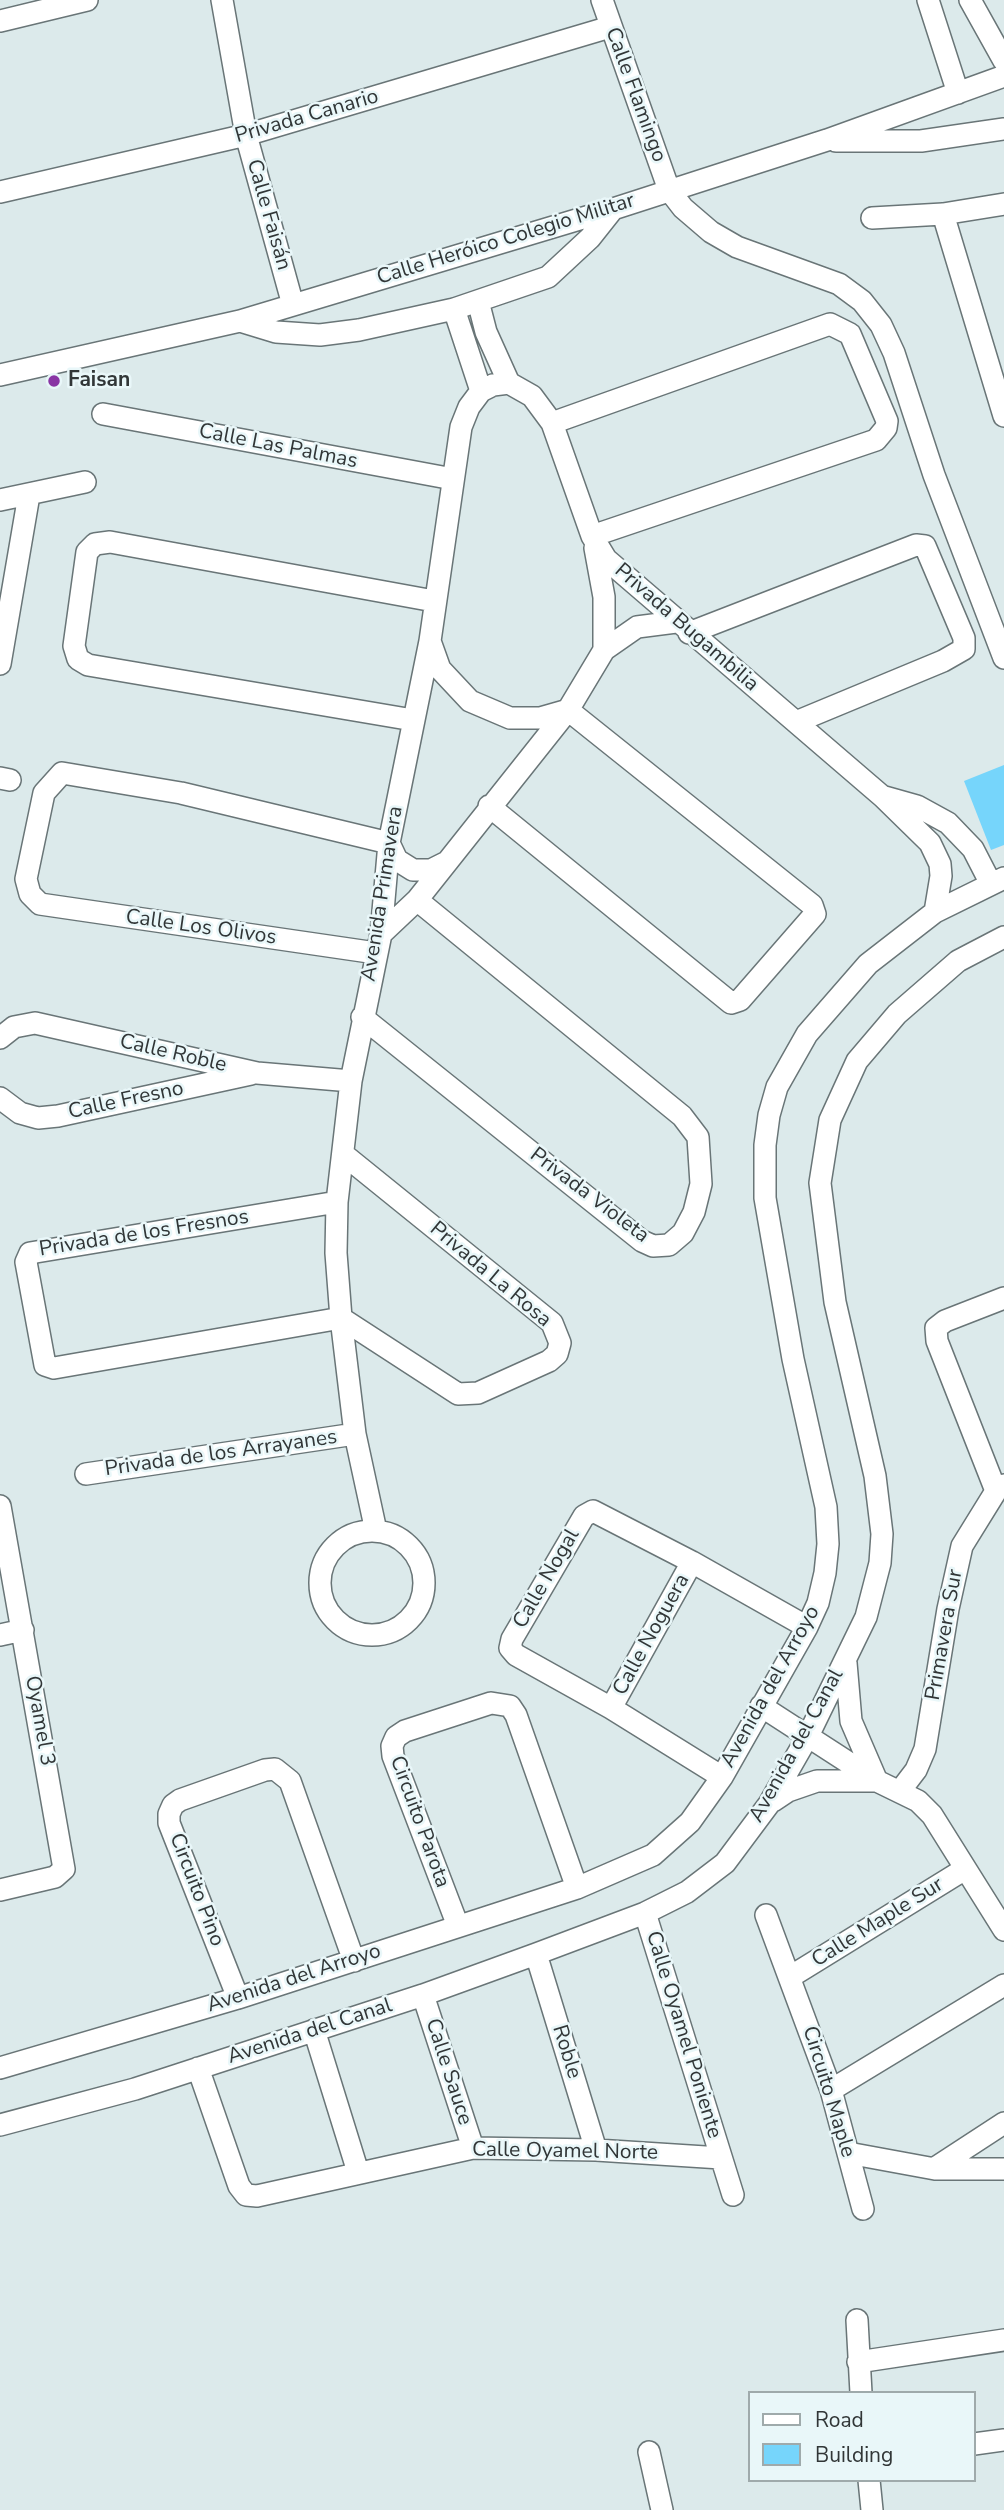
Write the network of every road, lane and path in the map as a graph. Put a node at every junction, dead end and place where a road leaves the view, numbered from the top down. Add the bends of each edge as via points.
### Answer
1 (87, 0) edge
2 (222, 0) edge
3 (602, 0) edge
4 (928, 0) edge
5 (970, 0) edge
6 (0, 21) edge
7 (610, 27) junction
8 (1004, 61) edge
9 (1004, 76) edge
10 (958, 93) junction
11 (1004, 129) edge
12 (246, 135) junction
13 (827, 140) junction
14 (669, 190) junction
15 (0, 192) edge
16 (1004, 204) edge
17 (613, 209) junction
18 (943, 214) junction
19 (872, 218) dead end
20 (478, 301) junction
21 (293, 305) junction
22 (454, 309) junction
23 (240, 321) junction
24 (0, 375) edge
25 (509, 383) junction
26 (481, 391) junction
27 (103, 414) dead end
28 (1004, 415) edge
29 (552, 423) junction
30 (453, 479) junction
31 (85, 482) dead end
32 (29, 495) junction
33 (0, 500) edge
34 (592, 536) junction
35 (434, 601) junction
36 (683, 627) junction
37 (430, 641) junction
38 (604, 650) junction
39 (1004, 658) edge
40 (0, 664) edge
41 (568, 710) junction
42 (413, 720) junction
43 (796, 722) junction
44 (883, 797) junction
45 (489, 806) junction
46 (389, 843) junction
47 (447, 862) junction
48 (998, 881) edge
49 (417, 900) junction
50 (935, 912) junction
51 (1004, 937) edge
52 (378, 944) junction
53 (362, 1017) junction
54 (0, 1038) edge
55 (257, 1073) junction
56 (351, 1081) junction
57 (0, 1098) edge
58 (343, 1154) junction
59 (337, 1202) junction
60 (1004, 1298) edge
61 (341, 1318) junction
62 (355, 1434) junction
63 (86, 1474) dead end
64 (1000, 1488) edge
65 (0, 1506) edge
66 (376, 1531) junction
67 (692, 1562) junction
68 (807, 1626) junction
69 (23, 1630) junction
70 (0, 1635) edge
71 (847, 1657) junction
72 (761, 1706) junction
73 (611, 1708) junction
74 (808, 1735) junction
75 (722, 1777) junction
76 (877, 1781) junction
77 (900, 1791) junction
78 (769, 1804) junction
79 (965, 1869) junction
80 (577, 1888) junction
81 (0, 1890) edge
82 (645, 1913) junction
83 (766, 1915) dead end
84 (457, 1926) junction
85 (1004, 1930) edge
86 (537, 1954) junction
87 (354, 1961) junction
88 (790, 1978) junction
89 (1004, 1985) edge
90 (423, 1995) junction
91 (238, 1998) junction
92 (314, 2030) junction
93 (0, 2068) edge
94 (198, 2068) junction
95 (831, 2090) junction
96 (1004, 2123) edge
97 (0, 2125) edge
98 (473, 2148) junction
99 (596, 2150) junction
100 (848, 2153) junction
101 (721, 2158) junction
102 (935, 2169) junction
103 (1004, 2169) edge
104 (358, 2172) junction
105 (733, 2195) dead end
106 (863, 2208) dead end
107 (857, 2320) dead end
108 (1004, 2340) edge
109 (858, 2362) junction
110 (861, 2391) edge
111 (1004, 2440) edge
112 (976, 2444) edge
113 (649, 2452) dead end
114 (869, 2482) edge
115 (662, 2510) edge
116 (872, 2510) edge

1 - 6 street
2 - 12 street, Calle Faisán
3 - 7 street, Calle Flamingo
4 - 10 street
5 - 8 street
7 - 12 street, Privada Canario
7 - 14 street, Calle Flamingo
9 - 10 street, Calle Heróico Colegio Militar
10 - 13 street, Calle Heróico Colegio Militar
11 - 13 street via 921,141
12 - 15 street, Privada Canario
12 - 21 street, Calle Faisán
13 - 14 street, Calle Heróico Colegio Militar
14 - 17 street, Calle Heróico Colegio Militar
14 - 39 street via 698,223 723,240 839,284 872,312 894,353 934,475
16 - 18 street
17 - 20 street via 559,269 536,282
17 - 21 street, Calle Heróico Colegio Militar
18 - 19 street
18 - 28 street
20 - 22 street
20 - 25 street
21 - 23 street, Calle Heróico Colegio Militar
22 - 23 street via 320,335 276,332
22 - 26 street
23 - 24 street, Calle Heróico Colegio Militar
25 - 26 street
25 - 29 street, Privada Bugambilia via 532,396
26 - 30 street, Avenida Primavera via 464,416
27 - 30 street, Calle Las Palmas
29 - 34 street, Privada Bugambilia
29 - 34 street via 830,324 850,334 887,422 876,440
30 - 35 street, Avenida Primavera
31 - 32 street
32 - 33 street
32 - 40 street
34 - 36 street, Privada Bugambilia via 606,559
34 - 38 street via 604,597
35 - 37 street, Avenida Primavera
35 - 42 street via 110,542 95,544 87,552 74,646 78,659 88,666
36 - 38 street via 637,627
36 - 43 street, Privada Bugambilia
36 - 43 street via 916,545 925,546 964,638 964,649
37 - 41 street via 448,681 482,709 525,719
37 - 42 street, Avenida Primavera
38 - 41 street
41 - 45 street
41 - 45 street via 812,905 813,918 740,1000 731,1003
42 - 46 street, Avenida Primavera
43 - 44 street, Privada Bugambilia
44 - 48 street, Privada Bugambilia via 917,806 948,823
44 - 50 street, Privada Bugambilia via 936,853 941,876
45 - 47 street
46 - 47 street via 397,860 413,870 431,870
46 - 52 street, Avenida Primavera
46 - 52 street, Calle Los Olivos via 181,793 62,773 44,793 26,879 30,894 40,904
47 - 49 street
48 - 50 street, Avenida del Arroyo
49 - 52 street
49 - 53 street, Privada Violeta via 682,1116 698,1137 701,1184 683,1233 669,1245 642,1241
50 - 68 street, Avenida del Arroyo via 876,958 826,1009 790,1059 769,1115 764,1172 768,1225 826,1507 825,1573
51 - 71 street, Avenida del Canal via 958,961 897,1014 857,1061 831,1120 820,1183 835,1301 875,1476 882,1534 876,1586
52 - 53 street, Avenida Primavera
53 - 56 street, Avenida Primavera
54 - 55 street, Calle Roble via 14,1027 35,1023
55 - 56 street, Calle Roble
55 - 57 street, Calle Fresno via 38,1118 20,1113
56 - 58 street, Avenida Primavera
58 - 59 street, Avenida Primavera
58 - 61 street, Privada La Rosa via 552,1323 560,1343 549,1361 478,1392 458,1394
59 - 61 street, Avenida Primavera
59 - 61 street, Privada de los Fresnos via 34,1251 26,1262 43,1360 49,1367
60 - 64 street via 936,1328 937,1341
61 - 62 street, Avenida Primavera
62 - 63 street, Privada de los Arrayanes
62 - 66 street, Avenida Primavera
64 - 77 street, Primavera Sur via 962,1546 925,1749
65 - 69 street, Oyamel 3
66 - 66 street via 339,1542 324,1563 320,1589 338,1622 349,1630 374,1635 409,1619 424,1584 411,1548
67 - 68 street, Calle Nogal
67 - 73 street, Calle Noguera
67 - 73 street, Calle Nogal via 593,1511 584,1516 512,1639 510,1648 516,1655
68 - 72 street, Avenida del Arroyo
69 - 70 street
69 - 81 street, Oyamel 3 via 64,1869 55,1877
71 - 74 street, Avenida del Canal
71 - 76 street via 851,1721
72 - 74 street
72 - 75 street, Avenida del Arroyo
73 - 75 street, Calle Nogal
74 - 76 street
74 - 78 street, Avenida del Canal
75 - 80 street, Avenida del Arroyo via 690,1822 653,1854
76 - 77 street
76 - 78 street via 817,1781 788,1791
77 - 79 street via 932,1815
78 - 82 street, Avenida del Canal via 707,1879
79 - 85 street
79 - 88 street, Calle Maple Sur
80 - 84 street, Avenida del Arroyo
80 - 84 street, Circuito Parota via 516,1715 510,1706 491,1703 405,1731 392,1746
82 - 86 street, Avenida del Canal
82 - 101 street, Calle Oyamel Poniente
83 - 88 street, Circuito Maple
84 - 87 street, Avenida del Arroyo
86 - 90 street, Avenida del Canal
86 - 99 street, Roble
87 - 91 street, Avenida del Arroyo
87 - 91 street, Circuito Pino via 290,1781 275,1769 265,1770 180,1800 169,1814
88 - 95 street, Circuito Maple
89 - 95 street
90 - 92 street, Avenida del Canal
90 - 98 street, Calle Sauce
91 - 93 street, Avenida del Arroyo
92 - 94 street, Avenida del Canal
92 - 104 street
94 - 97 street, Avenida del Canal
94 - 104 street, Calle Oyamel Norte via 246,2195
95 - 100 street, Circuito Maple
96 - 102 street
98 - 99 street, Calle Oyamel Norte
98 - 104 street, Calle Oyamel Norte
99 - 101 street, Calle Oyamel Norte
100 - 102 street
100 - 106 street, Circuito Maple
101 - 105 street
102 - 103 street
107 - 109 street
108 - 109 street
109 - 110 street
111 - 112 street
113 - 115 street
114 - 116 street

